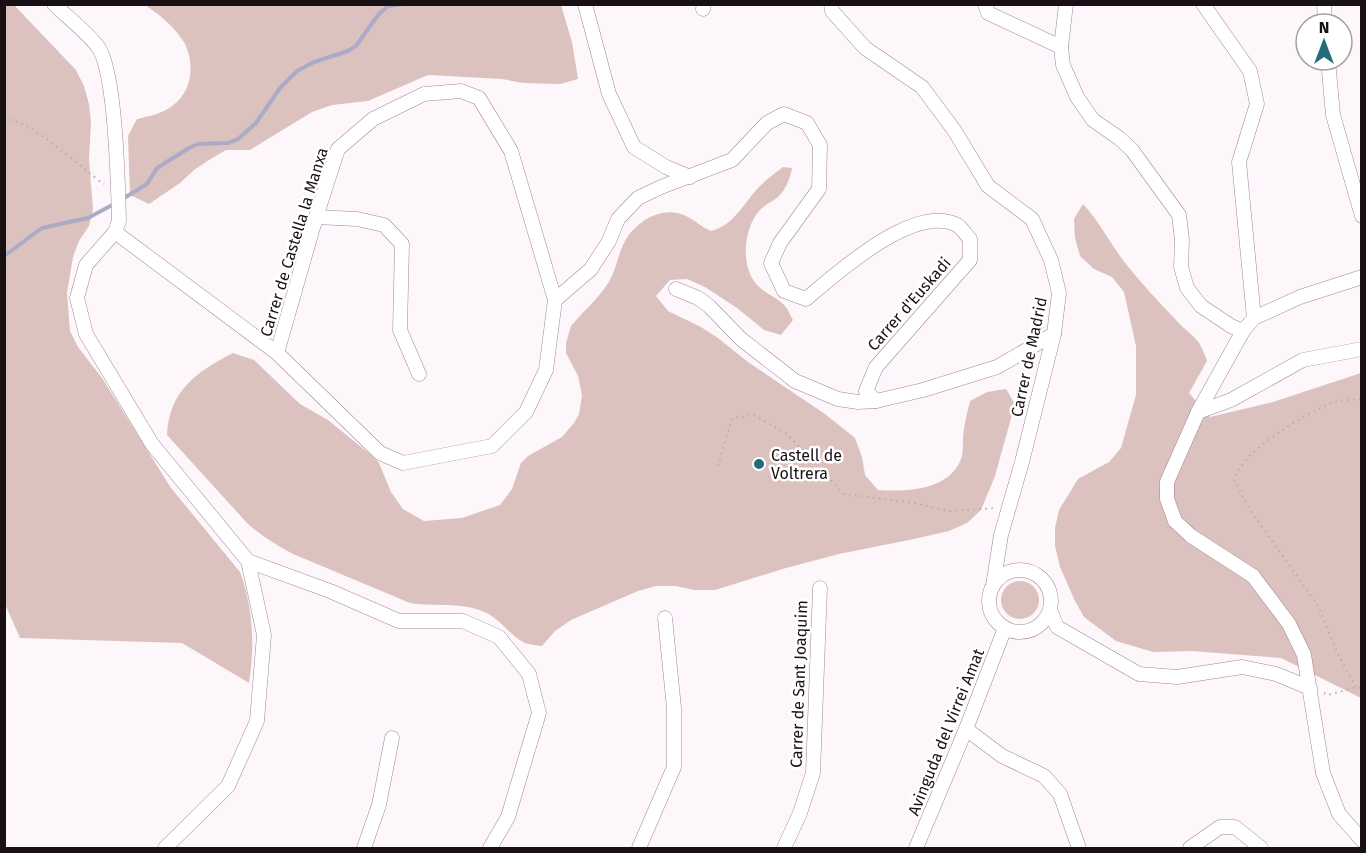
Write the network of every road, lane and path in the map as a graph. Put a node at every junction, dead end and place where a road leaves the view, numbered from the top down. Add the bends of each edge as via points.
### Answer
1 (54, 4) edge
2 (585, 4) edge
3 (831, 4) edge
4 (985, 4) edge
5 (1066, 4) edge
6 (1203, 4) edge
7 (1061, 47) junction
8 (1329, 72) edge
9 (4, 119) edge
10 (690, 177) junction
11 (118, 193) junction
12 (1362, 216) edge
13 (316, 217) junction
14 (115, 232) junction
15 (1362, 277) edge
16 (676, 289) dead end
17 (555, 300) junction
18 (1254, 318) junction
19 (1243, 331) junction
20 (1054, 334) junction
21 (1362, 349) edge
22 (278, 353) junction
23 (419, 374) dead end
24 (1362, 399) edge
25 (876, 401) junction
26 (1197, 412) junction
27 (718, 466) dead end
28 (1008, 512) junction
29 (248, 561) junction
30 (993, 586) junction
31 (820, 588) dead end
32 (1050, 610) junction
33 (665, 618) dead end
34 (1005, 628) junction
35 (1356, 687) junction
36 (1310, 688) junction
37 (1362, 688) edge
38 (966, 729) junction
39 (392, 738) dead end
40 (1362, 840) edge
41 (165, 849) edge
42 (364, 849) edge
43 (490, 849) edge
44 (639, 849) edge
45 (784, 849) edge
46 (916, 849) edge
47 (1079, 849) edge
48 (1190, 849) edge
49 (1261, 849) edge

1 - 11 street via 98,47 106,63
2 - 10 street via 609,94 634,147
3 - 20 street, Carrer de Madrid via 832,11 865,48 922,87 988,186 1032,219 1052,260 1059,293
4 - 7 street via 988,14
5 - 7 street
6 - 18 street via 1250,71 1257,104 1239,162
7 - 19 street via 1063,65 1077,97 1093,120 1132,150 1179,215 1181,267 1187,288 1200,306
8 - 12 street via 1333,115
9 - 11 path via 33,130
10 - 17 street, Carrer d'Euskadi via 638,198 618,219 591,269
10 - 25 street, Carrer d'Euskadi via 732,160 767,123 784,114 807,123 820,146 819,189 780,243 771,263 784,291 806,299 846,264 900,229 936,221 957,225 970,239 970,260 876,366 866,391
11 - 14 street via 119,221
13 - 17 street, Carrer de Castella la Manxa via 338,149 373,119 424,94 461,91 479,98 511,151
13 - 22 street, Carrer de Castella la Manxa
13 - 23 street via 384,225 402,244 400,330
14 - 22 street, Carrer de Castella la Manxa
14 - 29 street via 86,265 77,298 86,334 152,444
15 - 18 street via 1300,297
16 - 25 street via 709,306 741,339 795,381 838,399
17 - 22 street, Carrer de Castella la Manxa via 546,370 526,412 492,446 403,463 380,453
18 - 19 street
19 - 26 street
20 - 25 street via 997,366
20 - 28 street, Carrer de Madrid
21 - 26 street via 1303,360 1231,400
24 - 35 path via 1331,403 1272,437 1241,466 1234,480 1249,508 1318,606
26 - 36 street via 1167,482 1167,499 1175,521 1191,536 1253,576 1289,624 1304,655
27 - 28 path via 732,418 754,415 787,434 844,494 948,511 995,508
28 - 30 street, Carrer de Madrid
29 - 41 street via 264,635 257,721 228,786
29 - 43 street via 399,621 464,621 499,637 529,674 538,713 508,817
30 - 32 street via 1007,572 1027,570 1037,574 1049,590
30 - 34 street via 989,605
31 - 45 street, Carrer de Sant Joaquim via 813,773
32 - 34 street via 1032,630
32 - 36 street via 1058,627 1139,674 1177,677 1242,668 1276,674
33 - 44 street via 674,708 674,767
34 - 38 street, Avinguda del Virrei Amat
35 - 36 path via 1328,694
35 - 37 path
36 - 40 street via 1323,773 1339,814
38 - 46 street, Avinguda del Virrei Amat
38 - 47 street via 1002,756 1044,776 1060,794
39 - 42 street via 379,805
48 - 49 street via 1220,827 1235,827

